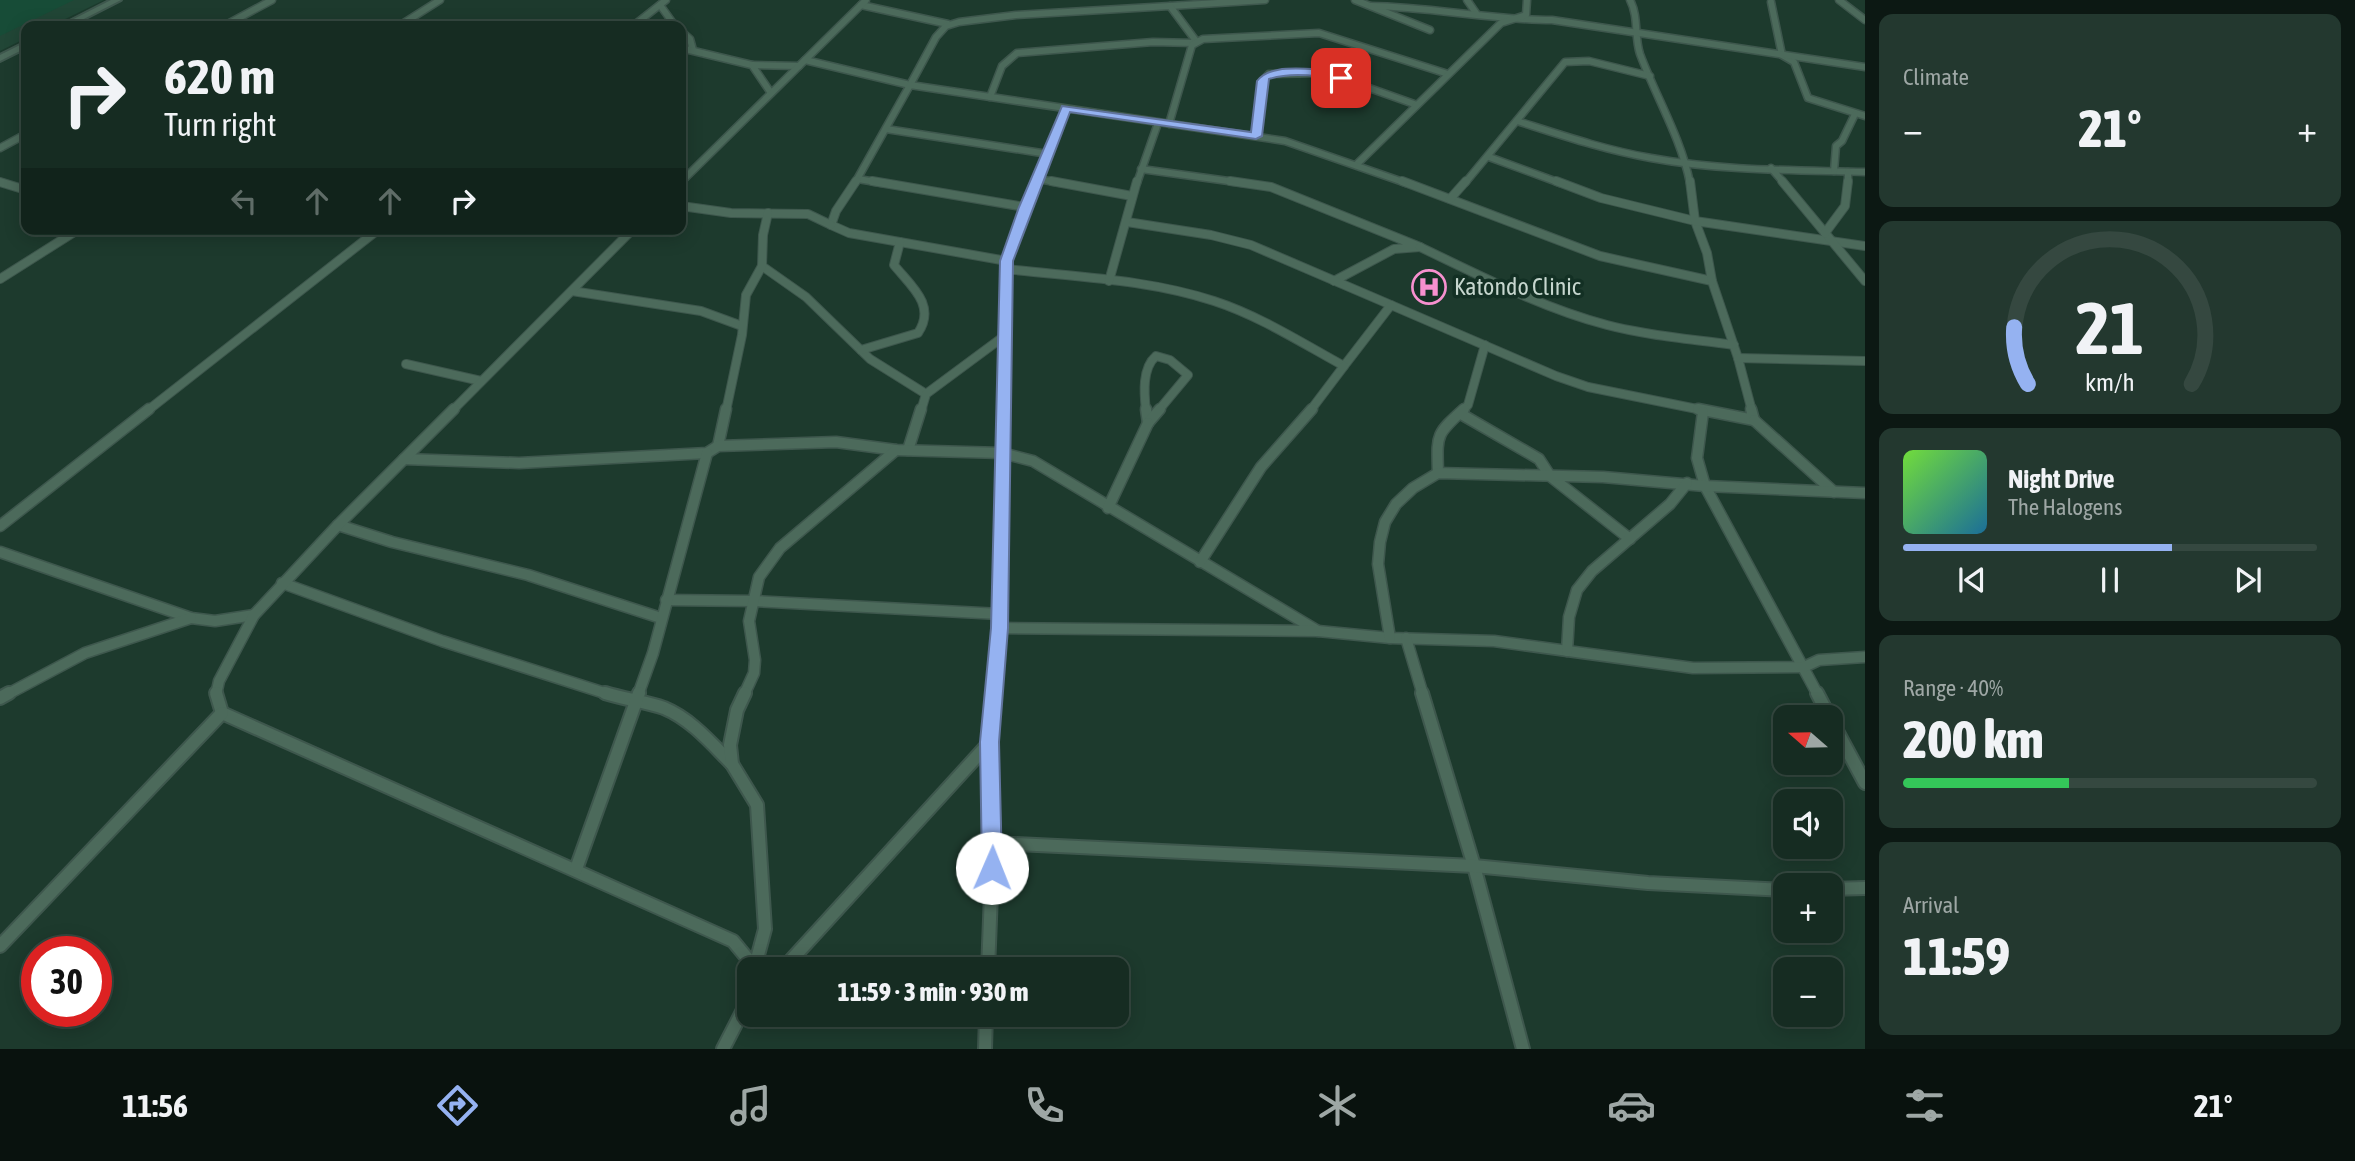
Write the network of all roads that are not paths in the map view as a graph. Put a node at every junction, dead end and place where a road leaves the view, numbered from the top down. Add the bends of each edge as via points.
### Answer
1 (117, 0) edge
2 (272, 0) edge
3 (440, 0) edge
4 (666, 0) edge
5 (1265, 0) edge
6 (1355, 0) edge
7 (1409, 0) edge
8 (1467, 0) edge
9 (1527, 0) edge
10 (1630, 0) edge
11 (1839, 0) edge
12 (1219, 1) edge
13 (863, 2) edge
14 (1771, 2) dead end
15 (660, 5) junction
16 (1170, 6) junction
17 (1371, 6) junction
18 (1416, 8) junction
19 (1476, 13) junction
20 (1513, 20) junction
21 (1865, 20) edge
22 (74, 21) edge
23 (232, 21) edge
24 (407, 21) edge
25 (639, 21) edge
26 (671, 21) edge
27 (948, 24) junction
28 (1430, 30) dead end
29 (1634, 34) junction
30 (686, 35) edge
31 (1195, 42) junction
32 (21, 48) edge
33 (686, 49) edge
34 (693, 51) junction
35 (1782, 55) junction
36 (0, 58) edge
37 (802, 63) junction
38 (752, 65) junction
39 (1865, 67) edge
40 (1448, 74) junction
41 (1650, 76) junction
42 (911, 85) junction
43 (771, 93) junction
44 (990, 97) junction
45 (1417, 105) junction
46 (1066, 108) junction
47 (1855, 114) junction
48 (1865, 116) edge
49 (1517, 121) junction
50 (1158, 123) junction
51 (1169, 124) junction
52 (886, 130) junction
53 (1256, 136) junction
54 (21, 137) edge
55 (0, 149) edge
56 (1048, 154) junction
57 (1489, 157) junction
58 (1357, 163) junction
59 (1684, 163) junction
60 (1771, 168) junction
61 (1142, 169) junction
62 (1834, 171) junction
63 (1848, 172) junction
64 (1865, 172) edge
65 (686, 177) edge
66 (858, 179) junction
67 (1038, 179) junction
68 (0, 182) edge
69 (21, 188) edge
70 (1132, 197) junction
71 (1450, 199) junction
72 (686, 207) edge
73 (1025, 207) junction
74 (836, 211) junction
75 (768, 213) junction
76 (818, 217) junction
77 (1695, 221) junction
78 (1127, 222) junction
79 (831, 225) junction
80 (1825, 233) junction
81 (70, 235) edge
82 (371, 235) edge
83 (628, 235) edge
84 (1393, 236) junction
85 (1832, 240) junction
86 (900, 242) junction
87 (1865, 246) edge
88 (1420, 247) junction
89 (1394, 248) junction
90 (1006, 265) junction
91 (762, 266) junction
92 (0, 279) edge
93 (1109, 281) junction
94 (1334, 281) junction
95 (1712, 281) junction
96 (1865, 281) edge
97 (572, 291) junction
98 (1391, 305) junction
99 (745, 306) junction
100 (721, 315) junction
101 (742, 326) junction
102 (1007, 334) junction
103 (1485, 345) junction
104 (1734, 345) junction
105 (861, 350) junction
106 (1738, 358) junction
107 (1865, 361) edge
108 (406, 364) dead end
109 (1344, 366) junction
110 (481, 381) junction
111 (926, 394) junction
112 (1703, 412) junction
113 (1461, 414) junction
114 (1754, 420) junction
115 (1148, 423) junction
116 (718, 446) junction
117 (896, 450) junction
118 (908, 450) junction
119 (707, 453) junction
120 (1002, 453) junction
121 (404, 458) junction
122 (1438, 473) junction
123 (1550, 477) junction
124 (1687, 483) junction
125 (1705, 486) junction
126 (1834, 492) junction
127 (1865, 493) edge
128 (1108, 508) junction
129 (338, 525) junction
130 (0, 526) edge
131 (1630, 539) junction
132 (0, 552) edge
133 (1200, 562) junction
134 (282, 583) junction
135 (666, 600) junction
136 (754, 601) junction
137 (1000, 614) junction
138 (254, 615) junction
139 (191, 618) junction
140 (661, 618) junction
141 (1000, 628) junction
142 (1318, 631) junction
143 (1390, 638) junction
144 (1406, 638) junction
145 (1567, 650) junction
146 (1865, 657) edge
147 (1804, 667) junction
148 (0, 698) edge
149 (636, 704) junction
150 (1823, 705) edge
151 (222, 713) junction
152 (990, 742) junction
153 (1843, 742) edge
154 (732, 764) junction
155 (1865, 783) edge
156 (993, 843) junction
157 (1474, 866) junction
158 (576, 869) junction
159 (1865, 888) edge
160 (1773, 889) edge
161 (1843, 889) edge
162 (0, 946) edge
163 (746, 957) edge
164 (757, 957) edge
165 (794, 957) edge
166 (989, 957) edge
167 (737, 1023) edge
168 (986, 1027) edge
169 (723, 1049) edge
170 (985, 1049) edge
171 (1523, 1049) edge

1 - 22 street
2 - 23 street
3 - 24 street
4 - 15 street
5 - 12 street
6 - 17 street
7 - 18 street
8 - 19 street
9 - 20 street via 1526,16
10 - 29 street via 1635,10
11 - 21 street
12 - 16 street
13 - 27 street
13 - 37 street
14 - 35 street
15 - 25 street
15 - 26 street
16 - 27 street
16 - 31 street
17 - 18 street
17 - 28 street
18 - 19 street
19 - 20 street
20 - 29 street via 1552,20
20 - 40 street via 1501,23
27 - 42 street
29 - 35 street
29 - 41 street
30 - 34 street
31 - 40 street via 1319,33
31 - 44 street via 1017,54 1009,57 997,76
31 - 51 street
32 - 36 street
33 - 34 street
34 - 38 street
35 - 39 street
35 - 47 street via 1794,62 1811,101
37 - 38 street
37 - 42 street
37 - 43 street
38 - 43 street
40 - 45 street
41 - 49 street via 1569,60
41 - 59 street
42 - 44 street
42 - 52 street
43 - 65 street
44 - 46 street
45 - 53 street via 1327,74 1269,75 1262,81
45 - 58 street
46 - 50 street
46 - 56 street
47 - 48 street
47 - 62 street via 1836,146
49 - 57 street
49 - 59 street via 1624,152
50 - 51 street
50 - 61 street
51 - 53 street
52 - 56 street
52 - 66 street
53 - 58 street
54 - 55 street
56 - 67 street
57 - 71 street
57 - 77 street via 1601,198
58 - 71 street
59 - 60 street
59 - 77 street via 1695,202
60 - 62 street
60 - 80 street
61 - 70 street
61 - 84 street via 1270,187
62 - 63 street
63 - 64 street
63 - 80 street via 1846,208
66 - 73 street
66 - 74 street
67 - 70 street
67 - 73 street
68 - 69 street
70 - 78 street
71 - 95 street via 1600,256
72 - 75 street
73 - 90 street
74 - 76 street
74 - 79 street
75 - 76 street
75 - 91 street
76 - 79 street
77 - 85 street
77 - 95 street
78 - 93 street
78 - 94 street via 1230,239
79 - 86 street
80 - 85 street
81 - 92 street
82 - 130 street
83 - 97 street
84 - 88 street
84 - 89 street
85 - 87 street
85 - 96 street
86 - 90 street
86 - 105 street via 894,265 921,292 921,329
88 - 89 street
88 - 104 street via 1568,313 1633,330
89 - 94 street
90 - 93 street
90 - 102 street
91 - 99 street
91 - 105 street via 825,313
93 - 109 street via 1213,300
94 - 98 street
95 - 104 street
97 - 100 street via 612,301
97 - 110 street
98 - 103 street
98 - 109 street
99 - 100 street
99 - 101 street
100 - 101 street
101 - 116 street
102 - 111 street
102 - 120 street
103 - 112 street via 1588,387
103 - 113 street via 1474,391
104 - 106 street
105 - 111 street
106 - 107 street
106 - 114 street
108 - 110 street
109 - 133 street via 1261,467
110 - 121 street
111 - 118 street
112 - 114 street
112 - 125 street via 1698,458
113 - 122 street via 1441,429
113 - 123 street via 1539,460
114 - 126 street
115 - 115 street via 1144,398 1149,362 1163,357 1188,375
115 - 128 street
116 - 117 street via 818,442
116 - 119 street
117 - 118 street
117 - 136 street via 780,548 759,577
118 - 120 street
119 - 121 street via 519,463
119 - 135 street
120 - 128 street via 1033,461
120 - 137 street
121 - 129 street
122 - 123 street
122 - 143 street via 1399,498 1384,522 1377,551
123 - 124 street
123 - 131 street
124 - 125 street
124 - 131 street
125 - 126 street
125 - 147 street
126 - 127 street
128 - 133 street
129 - 134 street
129 - 140 street via 528,575
131 - 145 street via 1577,590
132 - 139 street
133 - 142 street
134 - 138 street
134 - 149 street
135 - 136 street
135 - 140 street
136 - 137 street
136 - 154 street via 749,621 754,673 732,726
137 - 141 street
138 - 139 street via 215,621
138 - 151 street via 219,681 216,694
139 - 148 street via 85,653
140 - 149 street
141 - 142 street
141 - 152 street
142 - 143 street
143 - 144 street
144 - 145 street via 1455,638
144 - 157 street
145 - 147 street via 1693,668
146 - 147 street via 1819,660
147 - 150 street
149 - 154 street via 672,710
149 - 158 street
151 - 158 street
151 - 162 street
152 - 156 street
152 - 165 street
153 - 155 street
154 - 164 street via 757,805 765,929
156 - 157 street
156 - 166 street
157 - 160 street
157 - 171 street
158 - 163 street via 733,941
159 - 161 street
167 - 169 street
168 - 170 street

